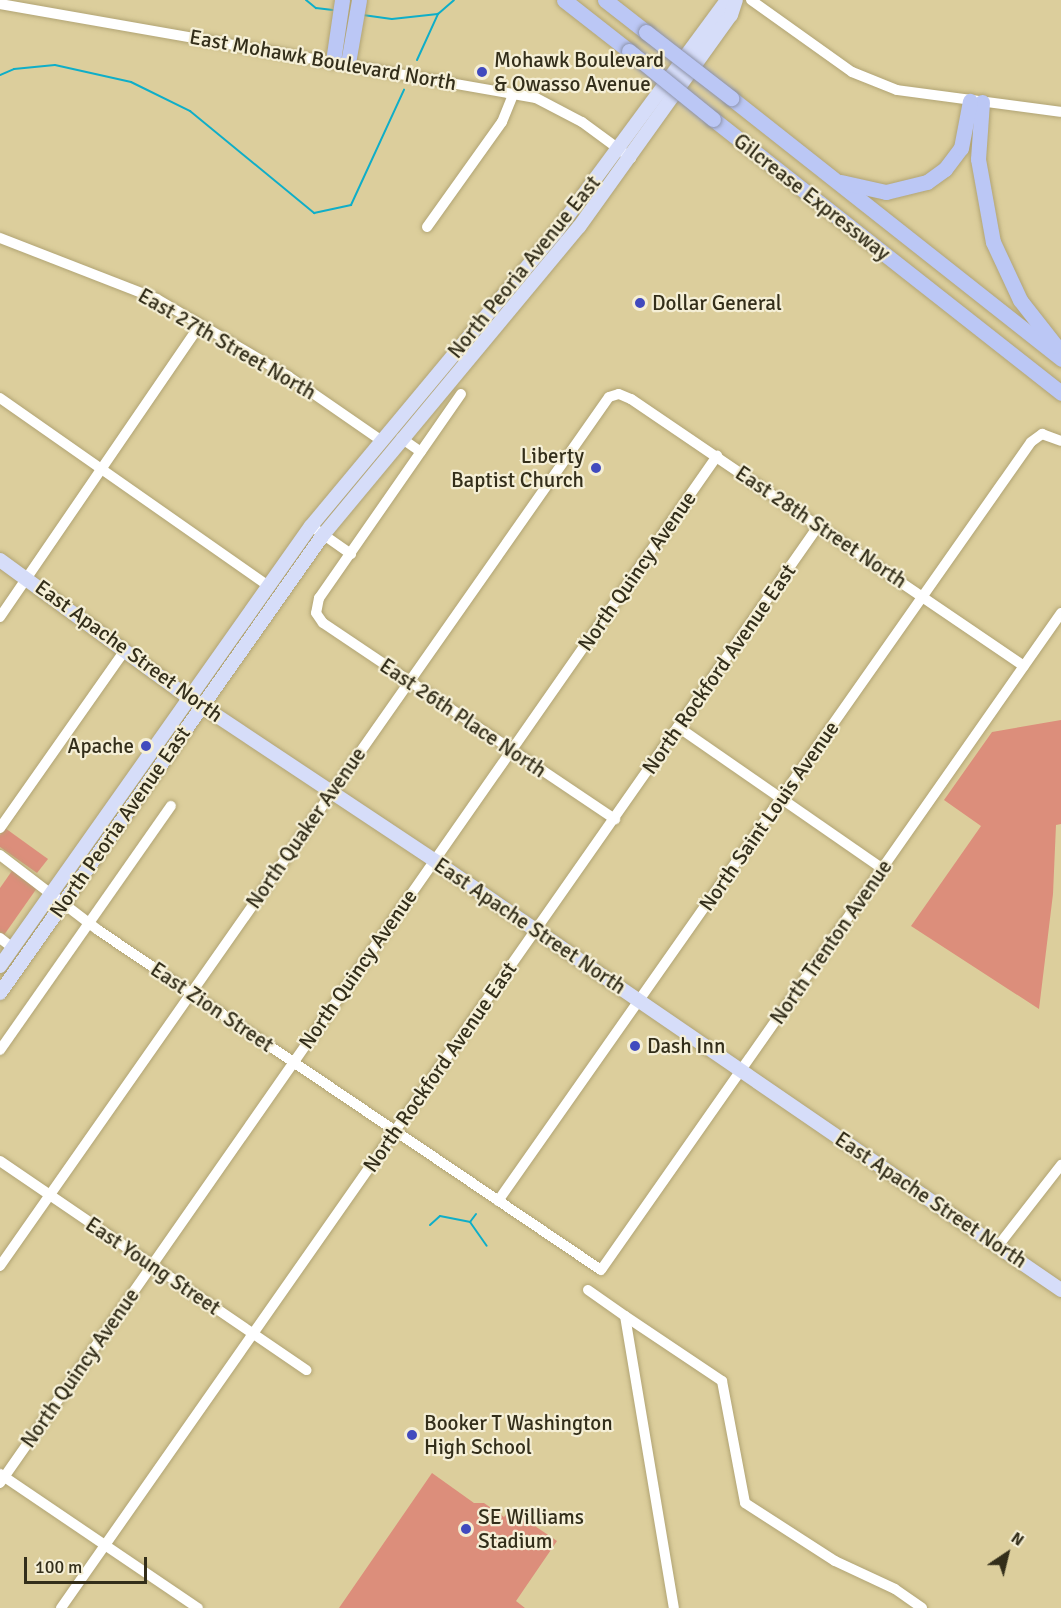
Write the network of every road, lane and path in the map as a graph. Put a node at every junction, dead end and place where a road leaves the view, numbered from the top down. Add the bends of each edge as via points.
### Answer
1 (342, 0) edge
2 (359, 0) edge
3 (564, 0) edge
4 (605, 0) edge
5 (727, 0) edge
6 (736, 0) edge
7 (751, 0) edge
8 (0, 4) edge
9 (340, 62) junction
10 (514, 93) junction
11 (976, 102) junction
12 (1061, 112) edge
13 (619, 149) junction
14 (631, 158) junction
15 (835, 180) junction
16 (427, 227) dead end
17 (0, 238) edge
18 (200, 325) junction
19 (1061, 352) edge
20 (1061, 359) edge
21 (1061, 393) edge
22 (461, 394) dead end
23 (616, 394) joint
24 (0, 398) edge
25 (401, 438) junction
26 (380, 439) junction
27 (1061, 441) edge
28 (421, 452) junction
29 (717, 456) junction
30 (104, 471) junction
31 (819, 525) junction
32 (311, 526) junction
33 (323, 535) junction
34 (351, 554) junction
35 (0, 560) edge
36 (27, 579) junction
37 (267, 585) junction
38 (922, 595) junction
39 (316, 613) joint
40 (1061, 613) edge
41 (0, 617) edge
42 (125, 650) junction
43 (1024, 666) junction
44 (409, 682) junction
45 (189, 697) junction
46 (202, 705) junction
47 (678, 727) junction
48 (511, 751) junction
49 (331, 792) junction
50 (782, 799) junction
51 (171, 806) dead end
52 (615, 819) junction
53 (0, 828) edge
54 (0, 855) edge
55 (435, 861) junction
56 (882, 867) junction
57 (51, 892) junction
58 (64, 902) junction
59 (89, 922) junction
60 (537, 930) junction
61 (0, 938) edge
62 (13, 948) junction
63 (0, 966) edge
64 (0, 993) edge
65 (191, 993) junction
66 (640, 1002) junction
67 (0, 1050) edge
68 (293, 1062) junction
69 (742, 1071) junction
70 (394, 1132) junction
71 (0, 1161) edge
72 (1061, 1165) edge
73 (50, 1195) junction
74 (498, 1201) junction
75 (998, 1246) junction
76 (151, 1265) junction
77 (0, 1266) edge
78 (601, 1270) joint
79 (588, 1290) dead end
80 (1061, 1290) edge
81 (625, 1316) junction
82 (253, 1334) junction
83 (306, 1370) dead end
84 (1, 1478) edge
85 (105, 1545) junction
86 (61, 1608) edge
87 (198, 1608) edge
88 (674, 1608) edge
89 (922, 1608) edge

1 - 9 highway
2 - 9 highway
3 - 21 highway, Gilcrease Expressway, bridge
4 - 15 highway, Gilcrease Expressway, bridge
5 - 13 main road, North Peoria Avenue East
6 - 14 main road, North Peoria Avenue East via 731,15
7 - 11 street via 836,61 870,80 897,90
8 - 9 street, East Mohawk Boulevard North
9 - 10 street, East Mohawk Boulevard North
10 - 13 street, East Mohawk Boulevard North via 558,108
10 - 16 street via 502,122
11 - 12 street
11 - 15 highway via 961,148 945,169 927,182 886,192
11 - 19 highway via 978,159 993,242 1020,300
13 - 14 street, East Mohawk Boulevard North
13 - 26 main road, North Peoria Avenue East via 489,315
14 - 25 main road, North Peoria Avenue East via 542,274
15 - 20 highway, Gilcrease Expressway
17 - 18 street, East 27th Street North via 68,261 157,299
18 - 26 street, East 27th Street North via 288,376
18 - 30 street
22 - 28 street, North Peoria Avenue East
23 - 29 street, East 28th Street North via 631,399
23 - 44 street, North Quaker Avenue via 602,404
24 - 30 street
25 - 28 street
25 - 33 main road, North Peoria Avenue East
26 - 32 main road, North Peoria Avenue East
27 - 38 street, North Saint Louis Avenue via 1042,434 1031,442
28 - 34 street, North Peoria Avenue East
29 - 31 street, East 28th Street North
29 - 48 street, North Quincy Avenue
30 - 36 street
30 - 37 street
31 - 38 street, East 28th Street North
31 - 47 street, North Rockford Avenue East
32 - 33 street
32 - 37 main road, North Peoria Avenue East
33 - 34 street
33 - 46 main road, North Peoria Avenue East
34 - 39 street, North Peoria Avenue East via 317,602
35 - 36 main road, East Apache Street North
36 - 41 street
36 - 42 main road, East Apache Street North
37 - 45 main road, North Peoria Avenue East
38 - 43 street, East 28th Street North
38 - 50 street, North Saint Louis Avenue
39 - 44 street, East 26th Place North via 323,623
40 - 43 street, North Trenton Avenue
42 - 45 main road, East Apache Street North
42 - 53 street
43 - 56 street, North Trenton Avenue
44 - 48 street, East 26th Place North
44 - 49 street, North Quaker Avenue
45 - 46 main road, East Apache Street North
45 - 57 main road, North Peoria Avenue East
46 - 49 main road, East Apache Street North
46 - 58 main road, North Peoria Avenue East
47 - 50 street
47 - 52 street, North Rockford Avenue East
48 - 52 street, East 26th Place North
48 - 55 street, North Quincy Avenue
49 - 55 main road, East Apache Street North
49 - 65 street, North Quaker Avenue
50 - 56 street
50 - 66 street, North Saint Louis Avenue
51 - 59 street, North Peoria Avenue East
52 - 60 street, North Rockford Avenue East
54 - 57 street, East Zion Street
55 - 60 main road, East Apache Street North
55 - 68 street, North Quincy Avenue
56 - 69 street, North Trenton Avenue
57 - 58 street, East Zion Street
57 - 62 main road, North Peoria Avenue East
58 - 59 street, East Zion Street
58 - 64 main road, North Peoria Avenue East
59 - 65 street, East Zion Street
59 - 67 street, North Peoria Avenue East
60 - 66 main road, East Apache Street North
60 - 70 street, North Rockford Avenue East
61 - 62 street
62 - 63 main road, North Peoria Avenue East
65 - 68 street, East Zion Street
65 - 73 street, North Quaker Avenue
66 - 69 main road, East Apache Street North
66 - 74 street, North Saint Louis Avenue
68 - 70 street, East Zion Street
68 - 76 street, North Quincy Avenue
69 - 75 main road, East Apache Street North
69 - 78 street, North Trenton Avenue
70 - 74 street, East Zion Street
70 - 82 street, North Rockford Avenue East
71 - 73 street, East Young Street
72 - 75 street
73 - 76 street, East Young Street
73 - 77 street, North Quaker Avenue
74 - 78 street, East Zion Street
75 - 80 main road, East Apache Street North
76 - 82 street, East Young Street
76 - 84 street, North Quincy Avenue
79 - 81 street
81 - 88 street
81 - 89 street via 722,1381 745,1503 835,1561 895,1589
82 - 83 street, East Young Street
82 - 85 street, North Rockford Avenue East
84 - 85 street
85 - 86 street, North Rockford Avenue East
85 - 87 street

